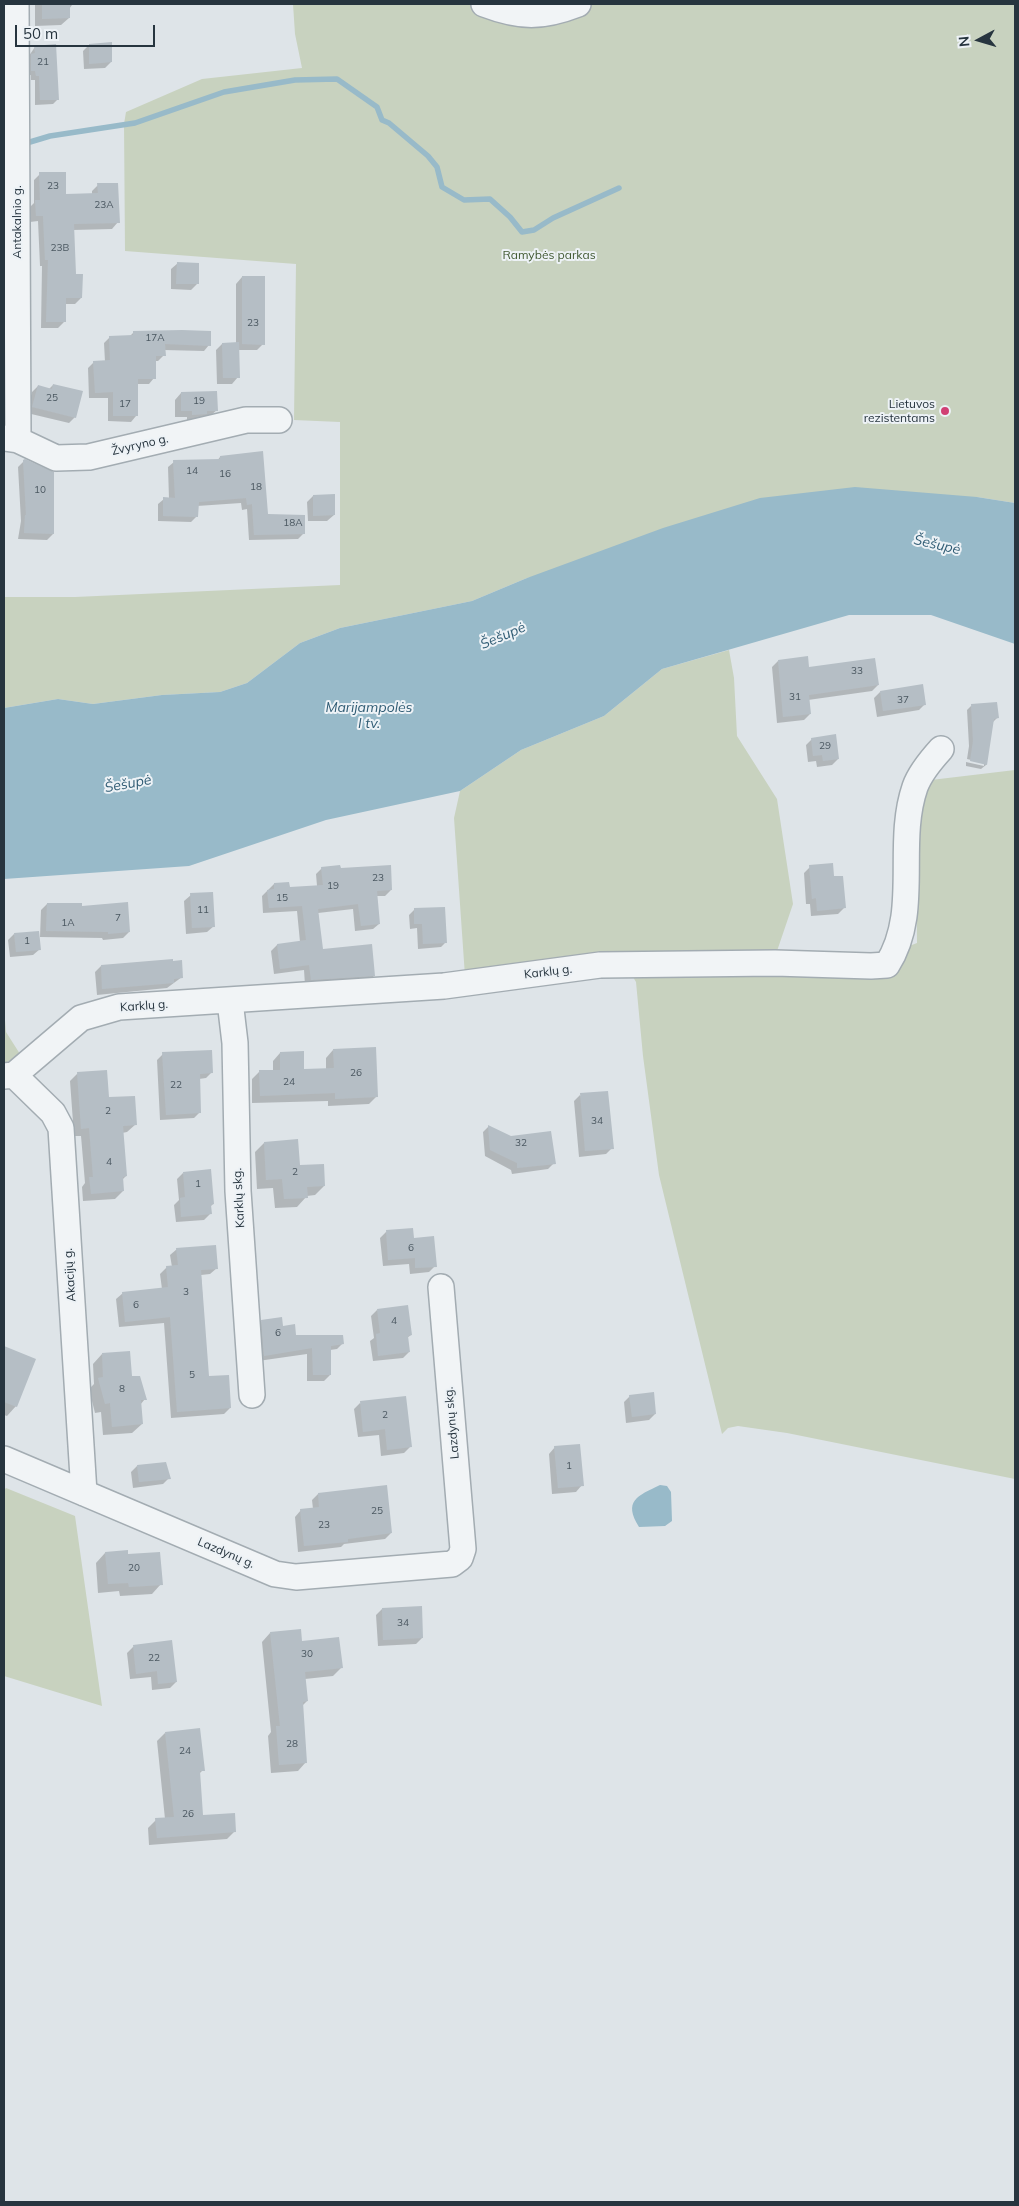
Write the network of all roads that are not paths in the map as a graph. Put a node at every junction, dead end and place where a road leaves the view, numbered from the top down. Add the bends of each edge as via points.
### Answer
1 (16, 4) edge
2 (484, 4) edge
3 (578, 4) edge
4 (279, 420) dead end
5 (11, 439) edge
6 (941, 749) dead end
7 (230, 1001) junction
8 (9, 1075) edge
9 (441, 1287) dead end
10 (252, 1395) dead end
11 (4, 1459) edge
12 (84, 1492) junction
13 (460, 1558) joint

1 - 5 street, Antakalnio g.
2 - 3 street via 532,16 553,14
4 - 5 street, Žvyryno g. via 246,420 89,457 56,458
6 - 7 street, Karklų g. via 916,786 908,820 904,924 896,951 887,965 600,965 444,986
7 - 8 street, Karklų g. via 119,1007 81,1018
7 - 10 street, Karklų skg. via 235,1043 238,1191
8 - 12 street, Akacijų g. via 53,1113 61,1128
9 - 13 street, Lazdynų skg. via 463,1549
11 - 12 street, Lazdynų g.
12 - 13 street, Lazdynų g. via 275,1574 296,1578 452,1564

